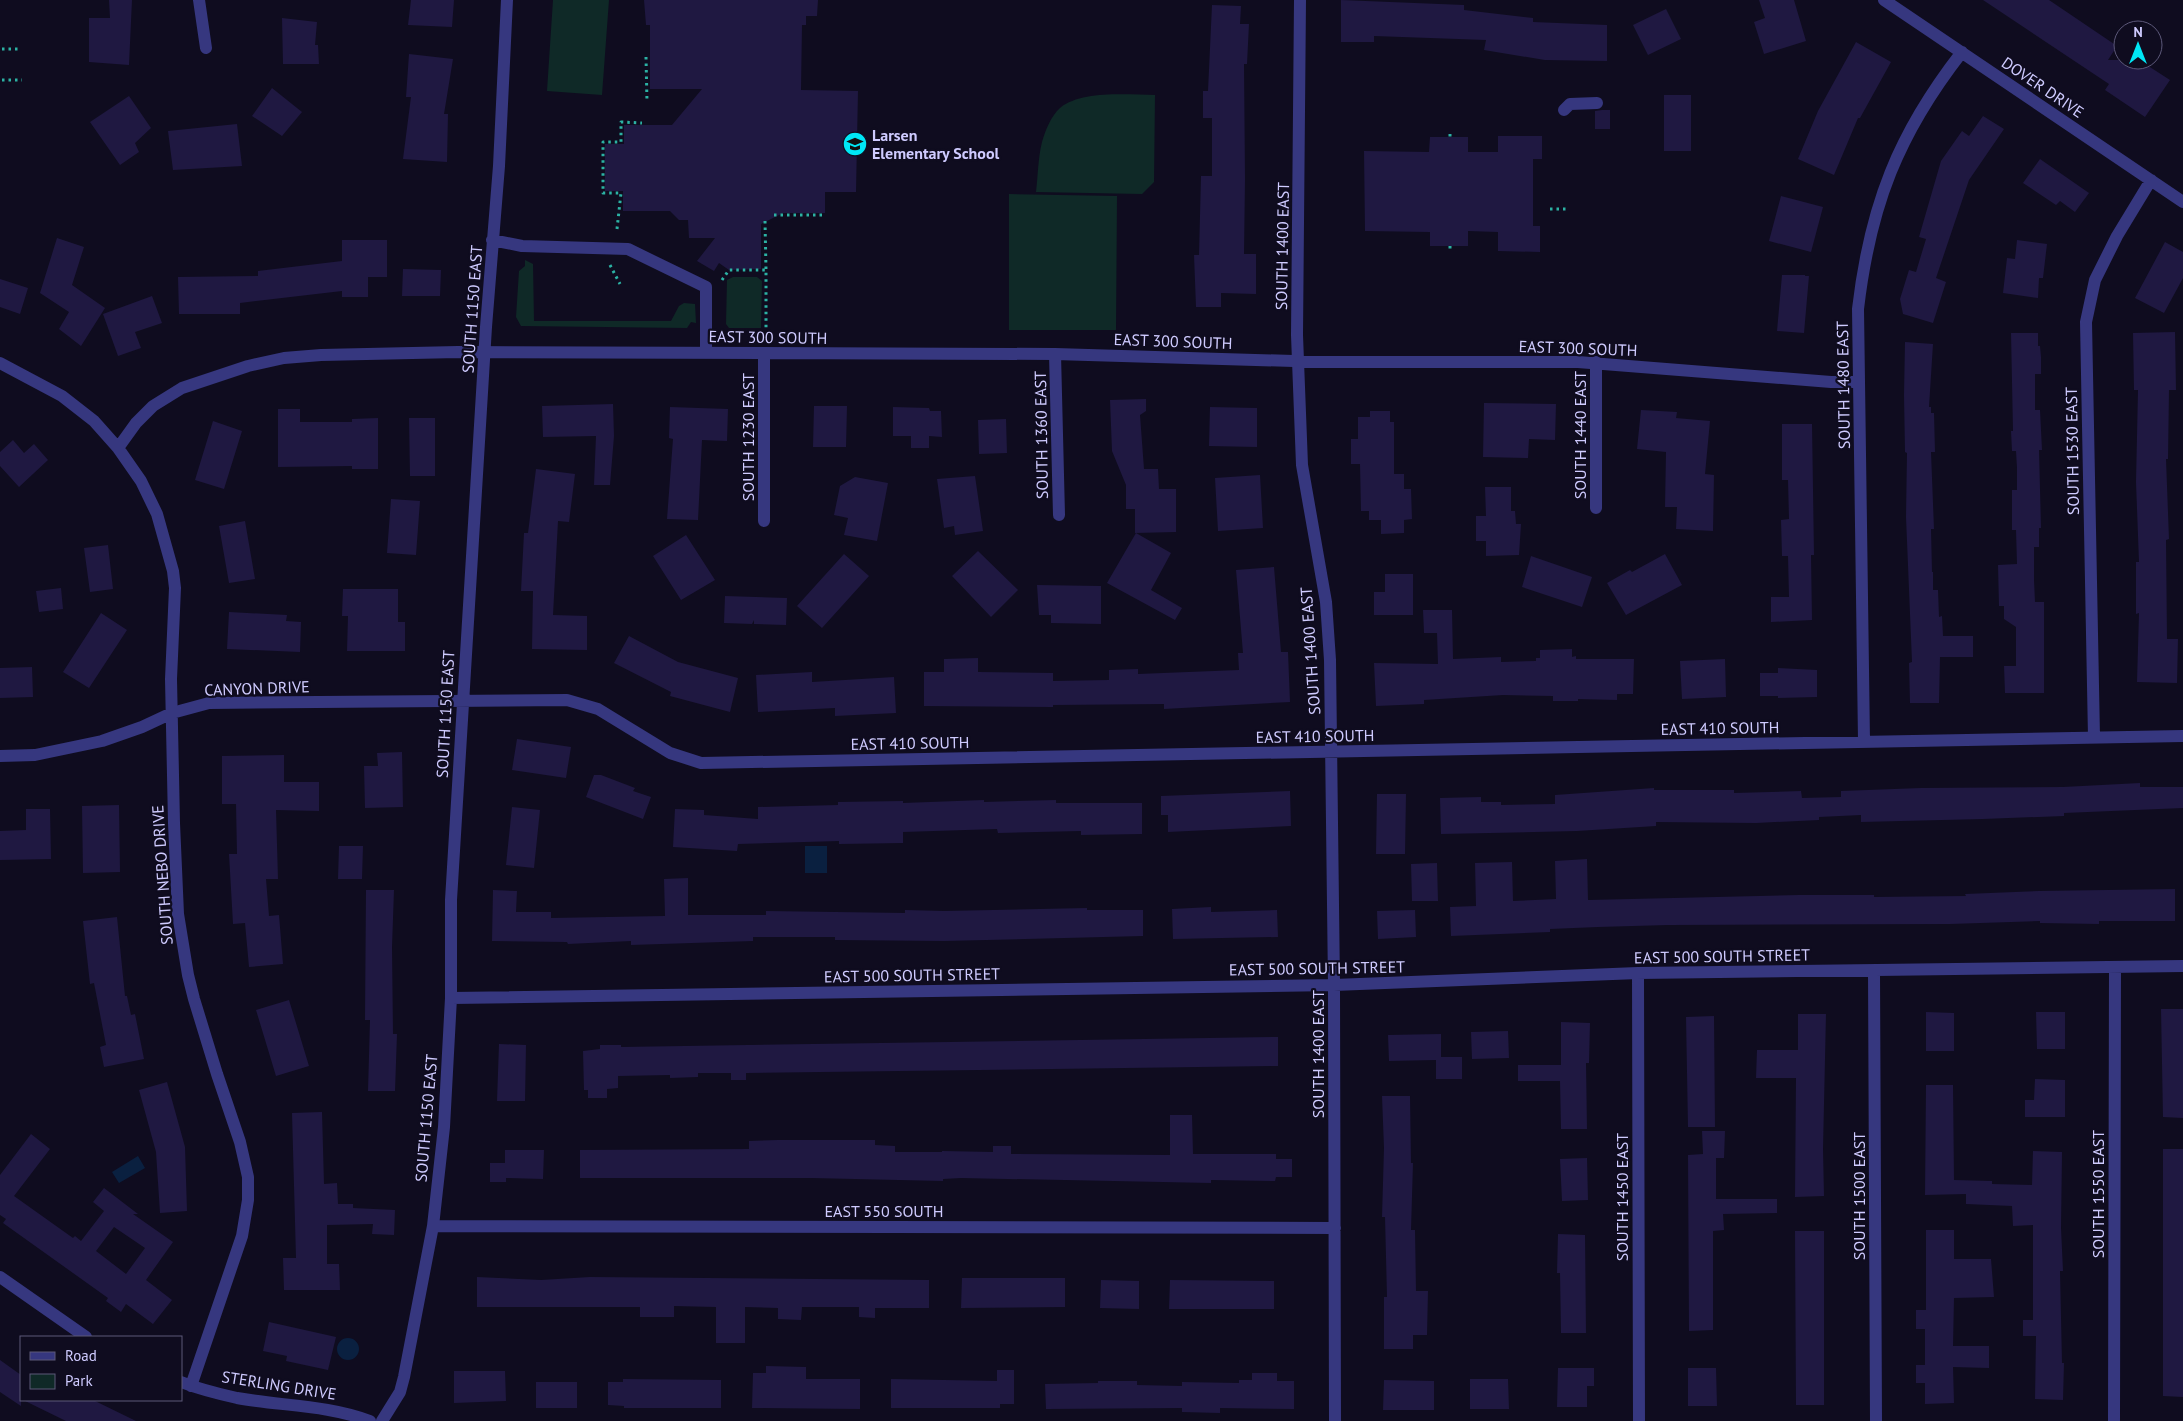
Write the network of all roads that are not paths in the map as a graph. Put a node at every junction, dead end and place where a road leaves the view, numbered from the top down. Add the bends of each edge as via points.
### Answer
1 (199, 0) edge
2 (507, 0) edge
3 (1300, 0) edge
4 (1884, 0) edge
5 (206, 48) dead end
6 (1962, 52) junction
7 (1597, 103) dead end
8 (1564, 110) dead end
9 (2151, 180) junction
10 (2183, 202) edge
11 (492, 240) junction
12 (485, 353) junction
13 (706, 353) junction
14 (764, 354) junction
15 (1055, 354) junction
16 (1298, 360) junction
17 (1596, 362) junction
18 (0, 363) edge
19 (1859, 382) junction
20 (118, 448) junction
21 (1596, 508) dead end
22 (1060, 515) dead end
23 (764, 521) dead end
24 (463, 699) junction
25 (172, 712) junction
26 (2183, 736) edge
27 (2094, 737) junction
28 (1864, 741) junction
29 (1331, 752) junction
30 (0, 756) edge
31 (2183, 966) edge
32 (2116, 968) junction
33 (1874, 970) junction
34 (1638, 973) junction
35 (1334, 985) junction
36 (452, 998) junction
37 (433, 1226) junction
38 (1335, 1228) junction
39 (0, 1277) edge
40 (85, 1336) edge
41 (186, 1384) edge
42 (370, 1421) edge
43 (382, 1421) edge
44 (1335, 1421) edge
45 (1639, 1421) edge
46 (1876, 1421) edge
47 (2114, 1421) edge

1 - 5 street
2 - 11 street, SOUTH 1150 EAST
3 - 16 street, SOUTH 1400 EAST
4 - 6 street, DOVER DRIVE
6 - 9 street, DOVER DRIVE
6 - 19 street, SOUTH 1480 EAST via 1907,134 1871,228 1858,309
7 - 8 street via 1570,104
9 - 10 street, DOVER DRIVE
9 - 27 street, SOUTH 1530 EAST via 2095,280 2086,322
11 - 12 street, SOUTH 1150 EAST
11 - 13 street via 522,246 628,249 706,287
12 - 13 street, EAST 300 SOUTH
12 - 20 street, EAST 300 SOUTH via 321,355 284,358 248,366 182,388 153,406
12 - 24 street, SOUTH 1150 EAST
13 - 14 street, EAST 300 SOUTH
14 - 15 street, EAST 300 SOUTH
14 - 23 street, SOUTH 1230 EAST
15 - 16 street, EAST 300 SOUTH
15 - 22 street, SOUTH 1360 EAST
16 - 17 street, EAST 300 SOUTH
16 - 29 street, SOUTH 1400 EAST via 1302,465 1326,602
17 - 19 street, EAST 300 SOUTH
17 - 21 street, SOUTH 1440 EAST
18 - 20 street, SOUTH NEBO DRIVE via 62,396 94,421
19 - 28 street, SOUTH 1480 EAST
20 - 25 street, SOUTH NEBO DRIVE via 141,481 157,514 173,571
24 - 25 street, CANYON DRIVE via 208,703
24 - 29 street, EAST 410 SOUTH via 567,700 583,704 598,709 670,753 701,763
24 - 36 street, SOUTH 1150 EAST via 451,900
25 - 30 street, CANYON DRIVE via 102,741 35,755
25 - 41 street, SOUTH NEBO DRIVE via 178,914 197,1008 248,1177 242,1236
26 - 27 street, EAST 410 SOUTH
27 - 28 street, EAST 410 SOUTH
28 - 29 street, EAST 410 SOUTH
29 - 35 street, SOUTH 1400 EAST
31 - 32 street, EAST 500 SOUTH STREET
32 - 33 street, EAST 500 SOUTH STREET
32 - 47 street, SOUTH 1550 EAST
33 - 34 street, EAST 500 SOUTH STREET
33 - 46 street, SOUTH 1500 EAST
34 - 35 street, EAST 500 SOUTH STREET
34 - 45 street, SOUTH 1450 EAST
35 - 36 street, EAST 500 SOUTH STREET
35 - 38 street, SOUTH 1400 EAST
36 - 37 street, SOUTH 1150 EAST via 444,1127
37 - 38 street, EAST 550 SOUTH
37 - 43 street, SOUTH 1150 EAST via 404,1377 400,1392
38 - 44 street, SOUTH 1400 EAST
39 - 40 street
41 - 42 street, STERLING DRIVE via 237,1398 350,1413

